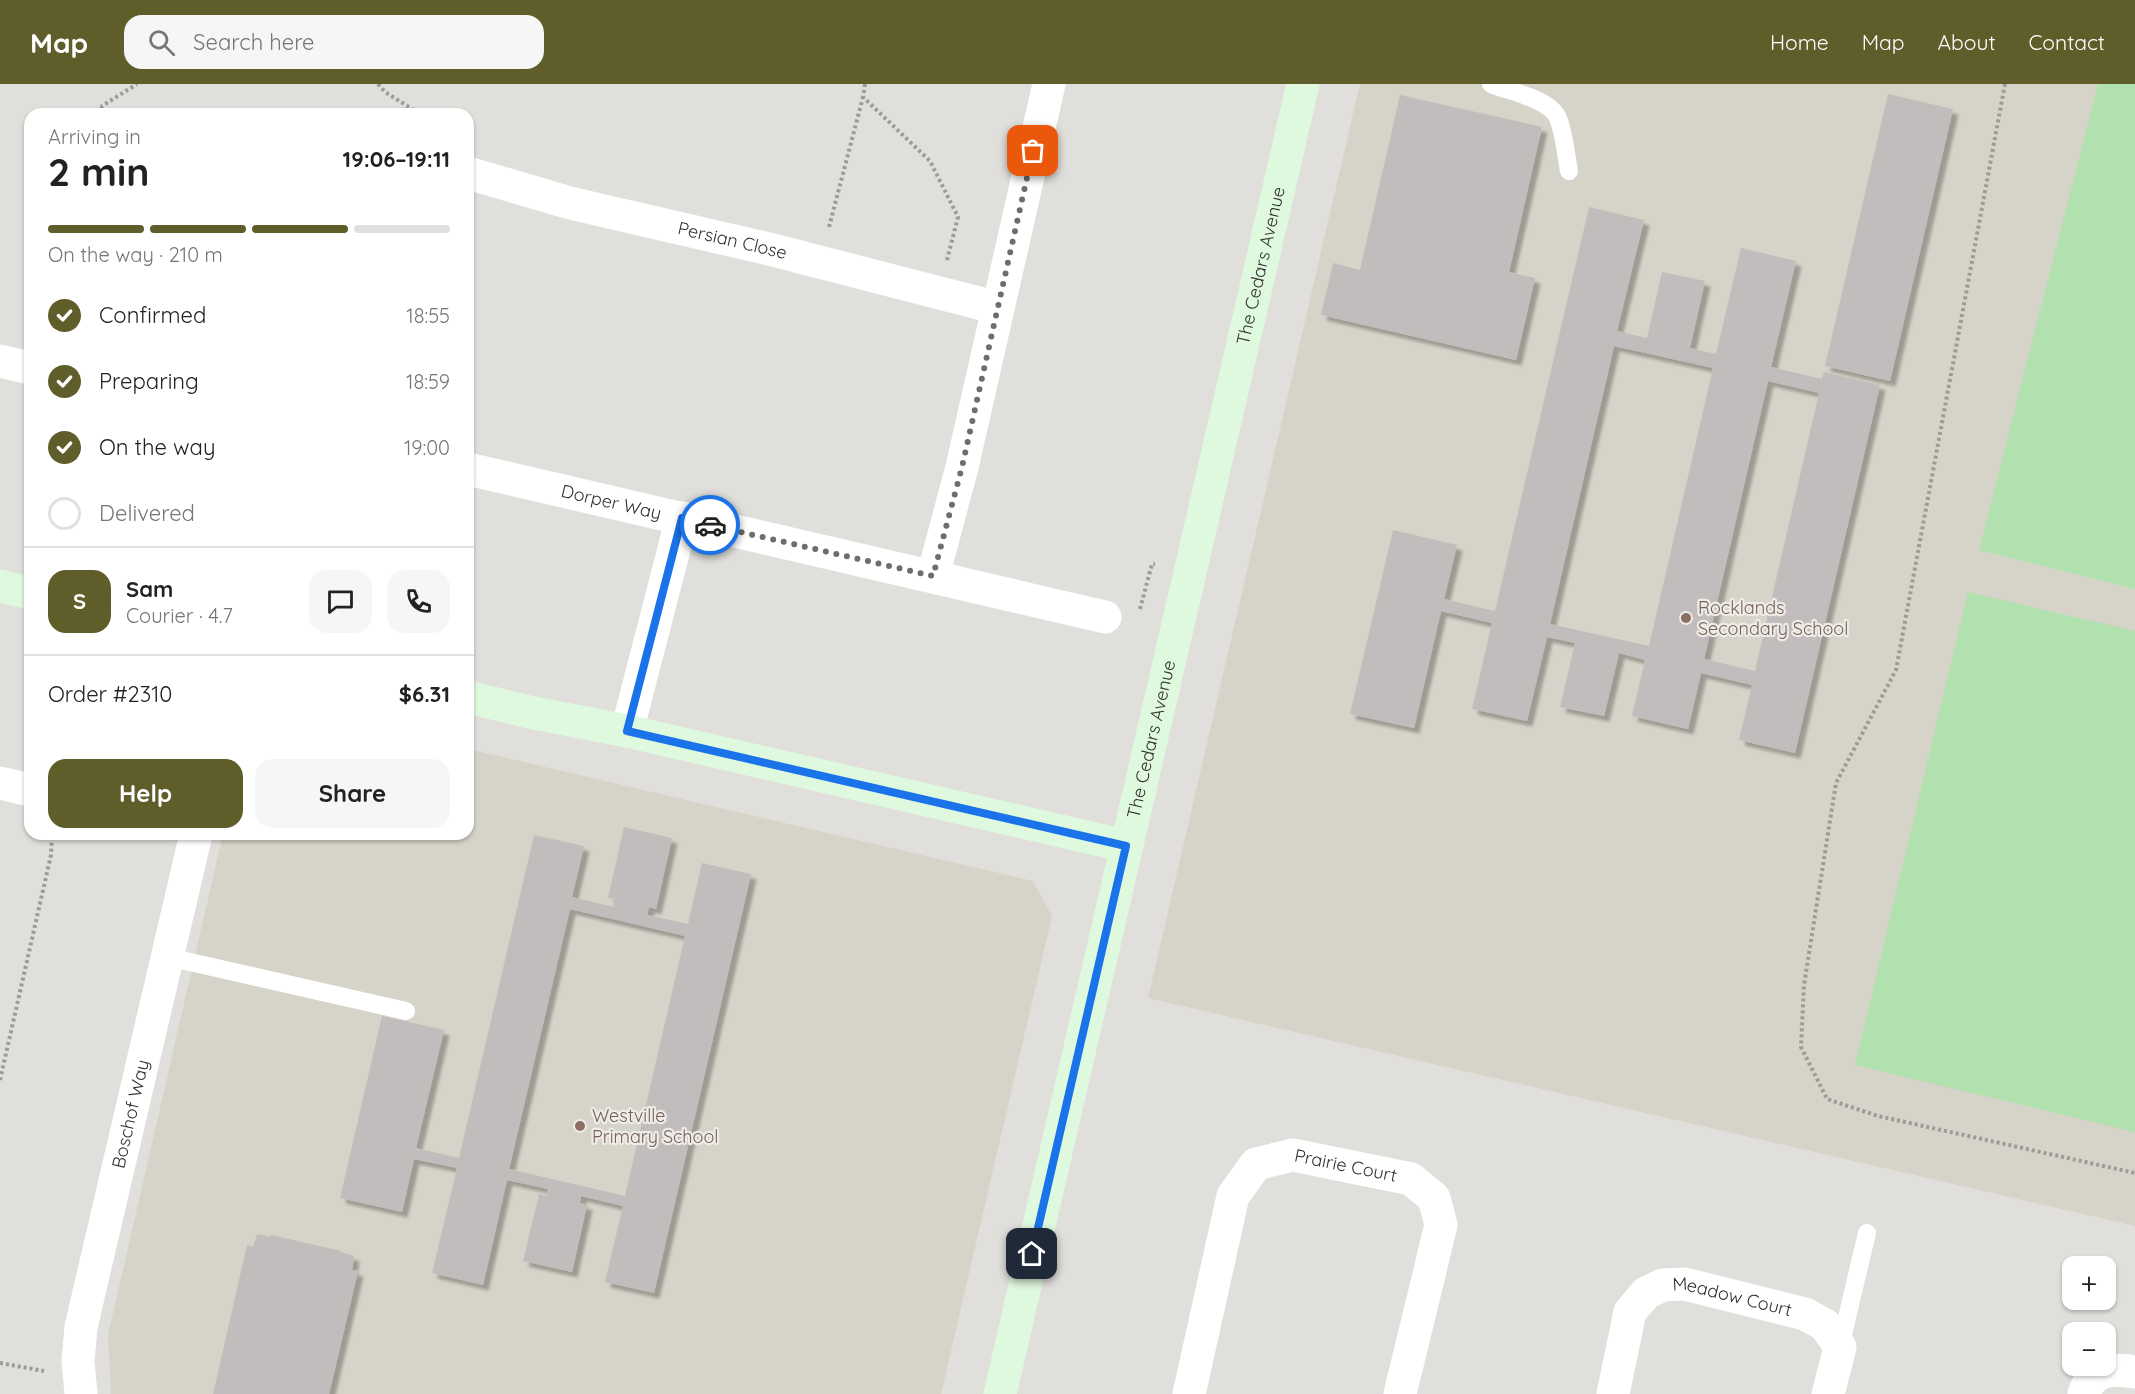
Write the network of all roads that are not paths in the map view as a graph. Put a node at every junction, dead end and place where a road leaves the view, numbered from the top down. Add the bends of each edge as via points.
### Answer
1 (1048, 84) edge
2 (1303, 84) edge
3 (1491, 84) edge
4 (1569, 171) dead end
5 (474, 175) edge
6 (998, 308) junction
7 (0, 361) edge
8 (24, 367) edge
9 (474, 470) edge
10 (682, 518) junction
11 (933, 576) junction
12 (0, 586) edge
13 (24, 592) edge
14 (1105, 617) road end
15 (474, 698) edge
16 (627, 731) junction
17 (0, 783) edge
18 (24, 789) edge
19 (195, 840) edge
20 (1126, 846) junction
21 (168, 957) junction
22 (406, 1011) dead end
23 (1867, 1233) dead end
24 (1840, 1347) junction
25 (2135, 1372) edge
26 (80, 1386) edge
27 (1000, 1394) edge
28 (1189, 1394) edge
29 (1401, 1394) edge
30 (1613, 1394) edge
31 (1828, 1394) edge
32 (2084, 1394) edge

1 - 6 street
2 - 20 street, The Cedars Avenue
3 - 4 lane via 1541,102 1552,110 1558,118
5 - 6 street, Persian Close via 570,203
6 - 11 street
7 - 8 street
9 - 10 street, Dorper Way
10 - 11 street, Dorper Way
10 - 16 street
11 - 14 street, Dorper Way
12 - 13 street
15 - 16 street
16 - 20 street
17 - 18 street
19 - 21 street, Boschof Way
20 - 27 street, The Cedars Avenue
21 - 22 lane
21 - 26 street, Boschof Way via 81,1327
23 - 24 lane
24 - 30 street, Meadow Court via 1825,1326 1805,1314 1684,1284 1663,1284 1646,1293 1630,1312
24 - 31 street
25 - 32 street via 2099,1372
28 - 29 street, Prairie Court via 1233,1196 1256,1164 1293,1155 1411,1179 1434,1198 1441,1225

